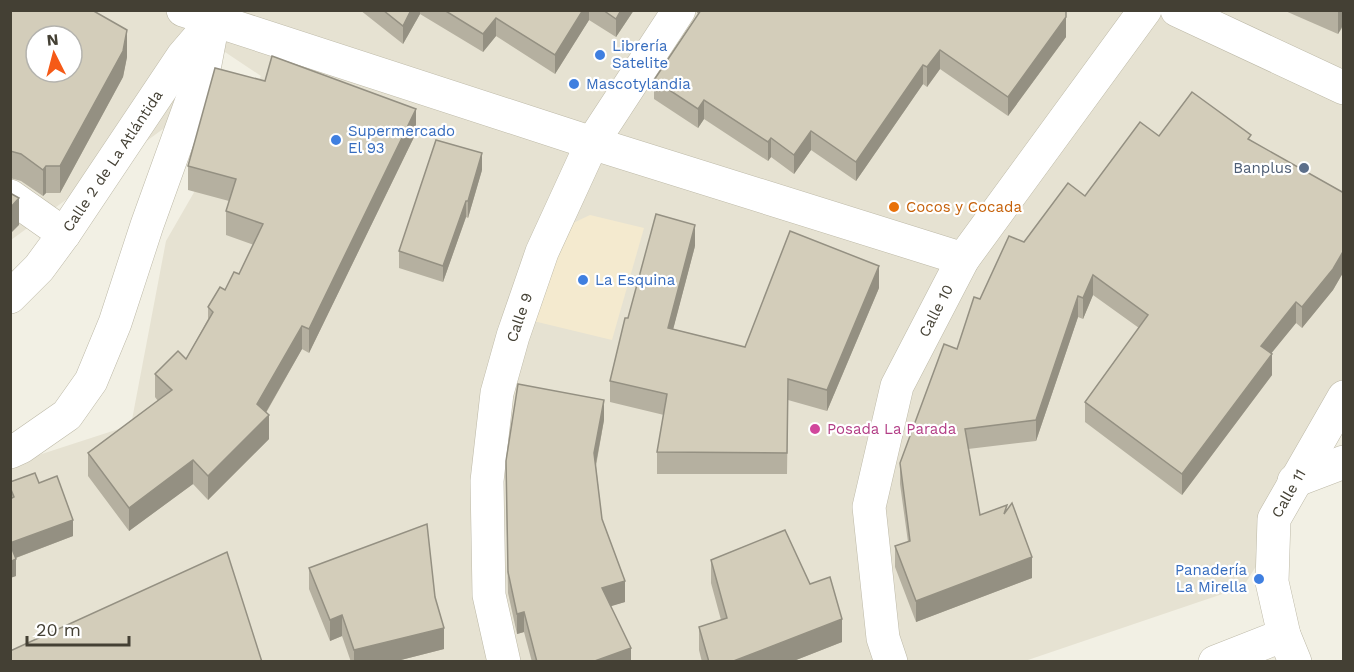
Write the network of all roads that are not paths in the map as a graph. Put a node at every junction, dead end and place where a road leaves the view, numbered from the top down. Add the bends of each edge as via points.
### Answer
1 (679, 10) edge
2 (1145, 10) edge
3 (1177, 10) edge
4 (206, 14) edge
5 (1344, 88) edge
6 (592, 143) junction
7 (10, 196) edge
8 (63, 234) junction
9 (963, 259) junction
10 (10, 297) edge
11 (1344, 397) edge
12 (10, 452) edge
13 (1344, 462) edge
14 (1294, 481) junction
15 (1289, 648) edge
16 (504, 662) edge
17 (891, 662) edge
18 (1215, 662) edge

1 - 6 street, Calle 9
2 - 9 street, Calle 10
3 - 5 street
4 - 6 street
4 - 8 street, Calle 2 de La Atlántida via 183,56
4 - 12 street via 206,64 91,381 67,415
6 - 9 street
6 - 16 street, Calle 9 via 542,252 497,393 487,481 489,595
7 - 8 street
8 - 10 street, Calle 2 de La Atlántida via 39,268
9 - 17 street, Calle 10 via 897,386 869,507 883,638
11 - 14 street, Calle 11
13 - 14 street
14 - 15 street, Calle 11 via 1274,519 1272,582
15 - 18 street

